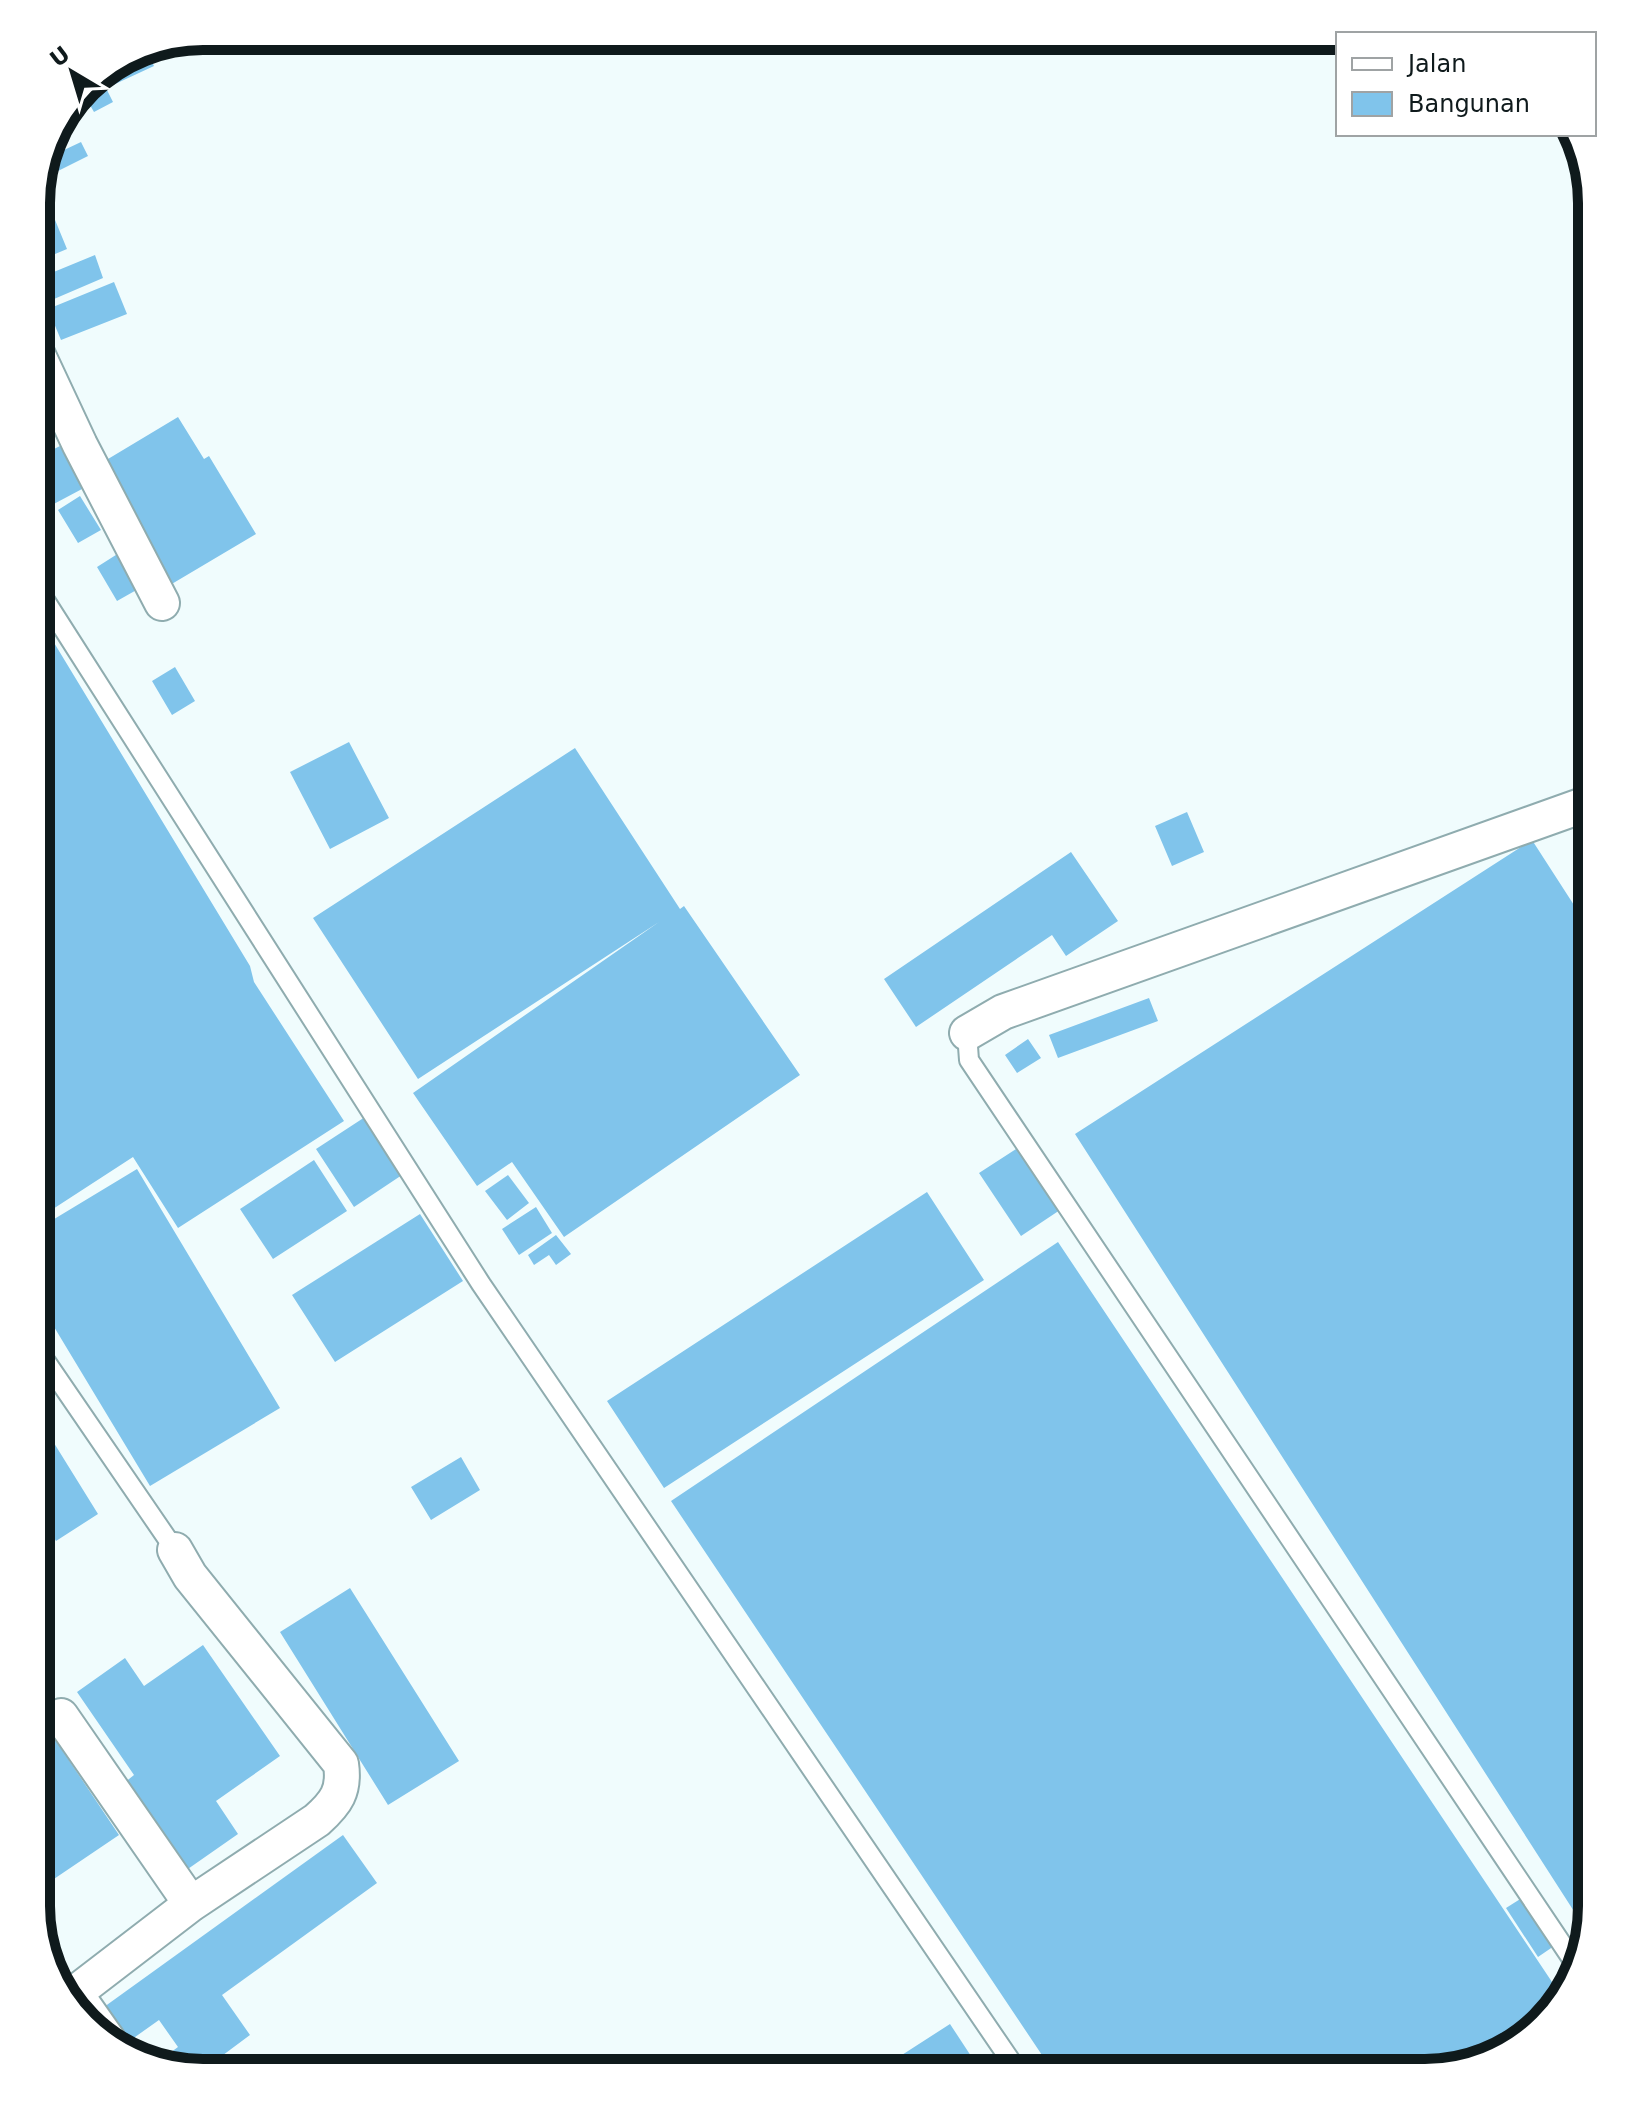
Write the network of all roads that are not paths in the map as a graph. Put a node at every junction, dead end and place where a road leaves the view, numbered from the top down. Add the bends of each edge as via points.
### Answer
1 (50, 381) edge
2 (162, 603) dead end
3 (50, 608) edge
4 (1578, 807) edge
5 (967, 1033) joint
6 (50, 1367) edge
7 (175, 1550) joint
8 (61, 1716) dead end
9 (191, 1904) junction
10 (1570, 1955) edge
11 (76, 1991) edge
12 (1009, 2059) edge

1 - 2 street
3 - 12 lane via 481,1284
4 - 5 street via 1003,1012
5 - 10 lane via 969,1060
6 - 7 lane
7 - 9 street via 190,1576 341,1764 343,1778 332,1807 317,1820
8 - 9 street
9 - 11 street

